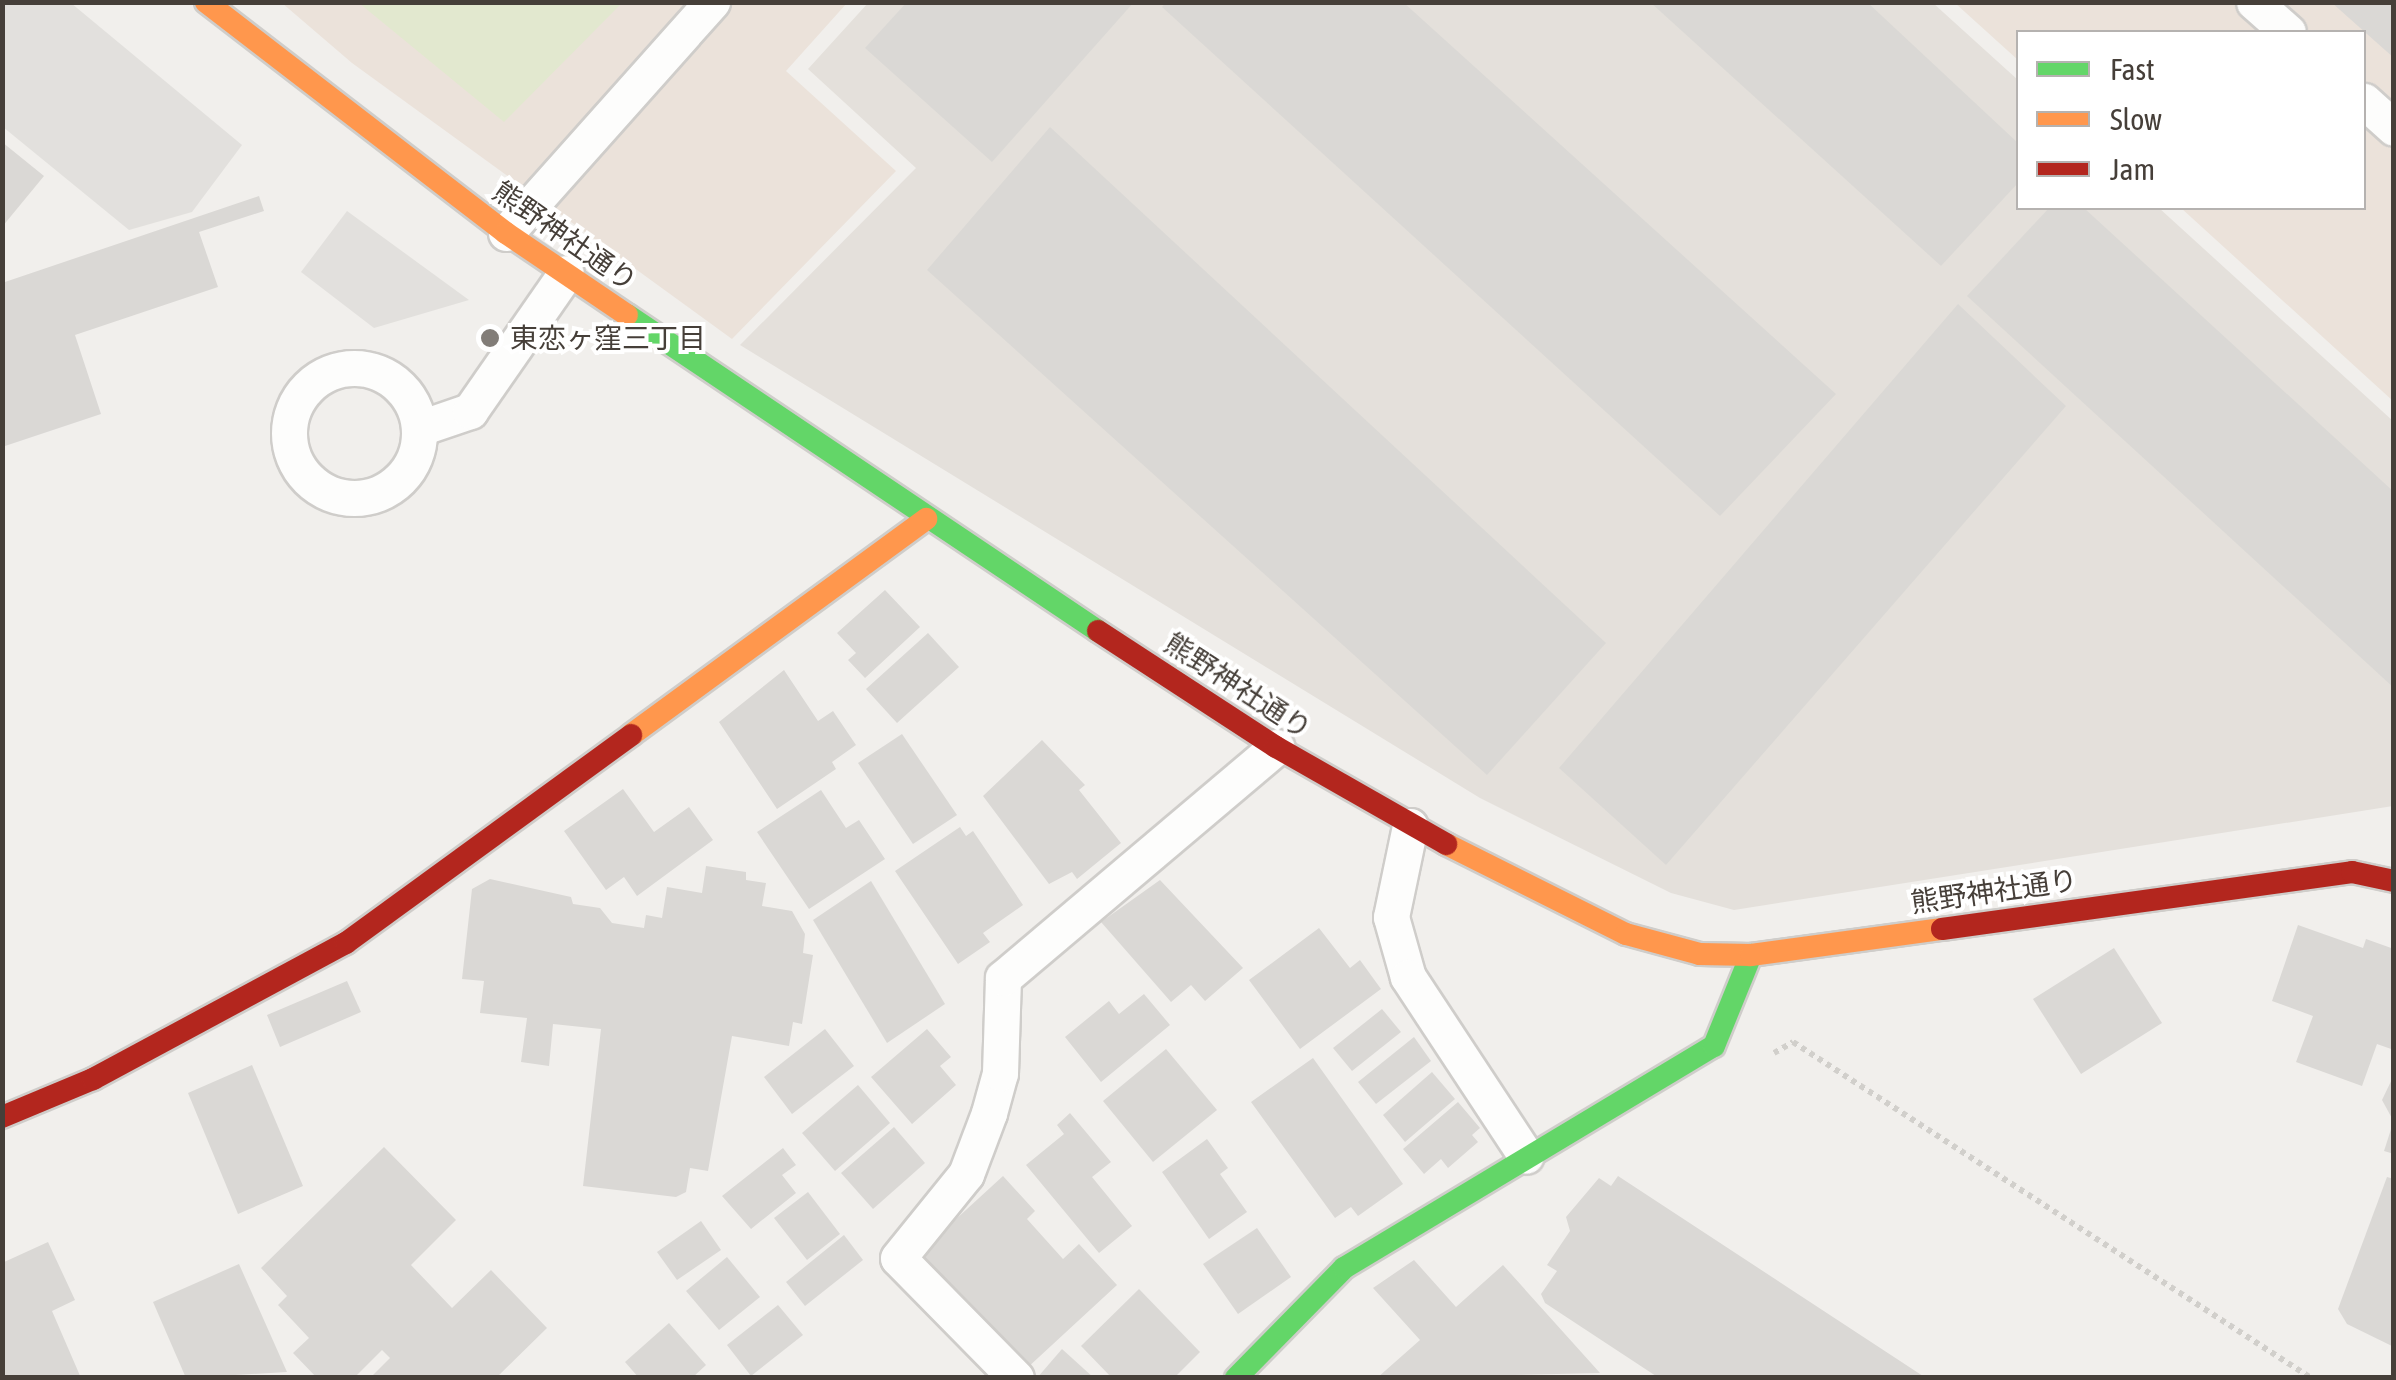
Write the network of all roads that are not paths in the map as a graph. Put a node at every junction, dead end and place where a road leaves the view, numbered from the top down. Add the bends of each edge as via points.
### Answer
1 (206, 2) edge
2 (712, 2) edge
3 (2254, 2) edge
4 (2286, 30) edge
5 (2366, 103) edge
6 (2394, 128) edge
7 (506, 233) junction
8 (566, 273) junction
9 (420, 428) dead end
10 (926, 519) junction
11 (1276, 747) junction
12 (1410, 826) junction
13 (2394, 881) edge
14 (1752, 955) junction
15 (2, 1116) edge
16 (1526, 1156) junction
17 (1016, 1378) edge
18 (1236, 1378) edge

1 - 7 street, 熊野神社通り
2 - 7 lane
3 - 4 lane
5 - 6 lane
7 - 8 street, 熊野神社通り
8 - 9 lane via 470,411
8 - 10 street, 熊野神社通り
10 - 11 street, 熊野神社通り
10 - 15 street via 346,944 94,1079
11 - 12 street, 熊野神社通り
11 - 17 lane via 1002,978 1000,1073 978,1144 966,1174 898,1258
12 - 14 street, 熊野神社通り via 1626,934 1700,954
12 - 16 lane via 1391,917 1408,977
13 - 14 street, 熊野神社通り via 2352,872
14 - 16 street via 1714,1046
16 - 18 street via 1344,1268

